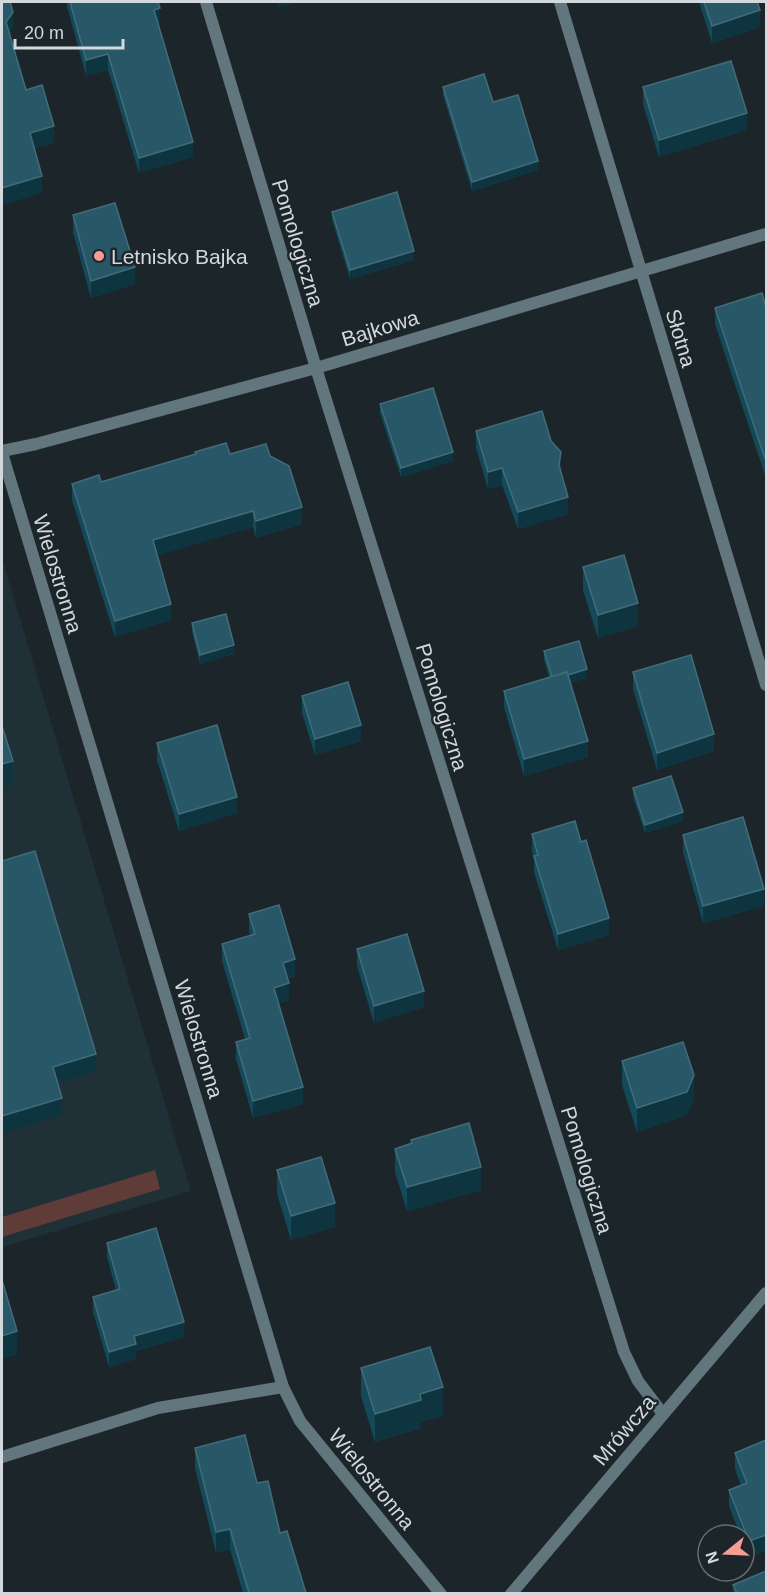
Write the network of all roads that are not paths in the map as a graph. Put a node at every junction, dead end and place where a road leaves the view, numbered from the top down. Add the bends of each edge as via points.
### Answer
1 (206, 2) edge
2 (560, 2) edge
3 (766, 234) edge
4 (640, 270) junction
5 (316, 368) junction
6 (2, 452) edge
7 (766, 685) edge
8 (766, 1293) edge
9 (283, 1387) junction
10 (663, 1414) junction
11 (2, 1457) edge
12 (441, 1593) edge
13 (511, 1593) edge

1 - 5 street, Pomologiczna
2 - 4 street, Słotna
3 - 4 street, Bajkowa
4 - 5 street, Bajkowa
4 - 7 street, Słotna
5 - 6 street, Bajkowa
5 - 10 street, Pomologiczna via 624,1352 638,1381
6 - 9 street, Wielostronna
8 - 10 street, Mrówcza
9 - 11 street via 158,1408
9 - 12 street, Wielostronna via 300,1421
10 - 13 street, Mrówcza

